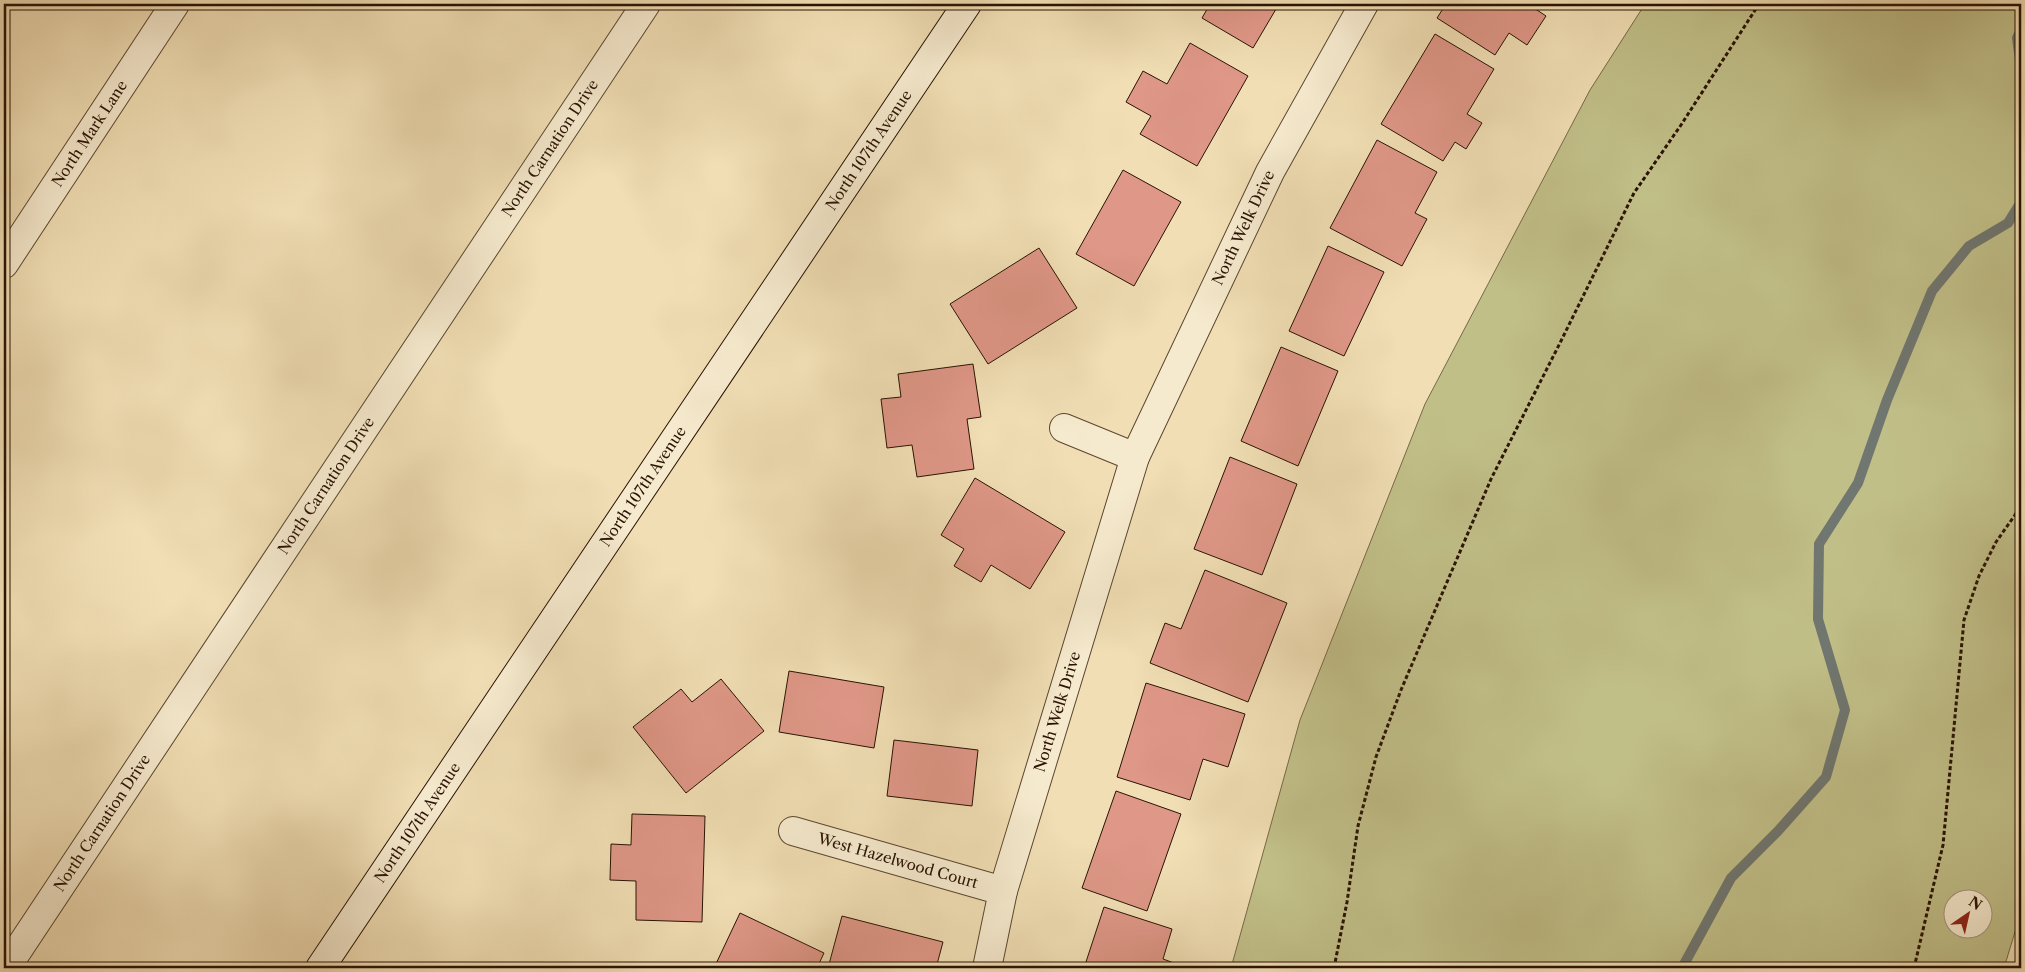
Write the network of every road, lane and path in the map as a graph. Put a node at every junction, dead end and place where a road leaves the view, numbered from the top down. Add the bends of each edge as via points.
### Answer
1 (175, 4) edge
2 (646, 4) edge
3 (967, 4) edge
4 (1364, 4) edge
5 (1759, 4) edge
6 (4, 264) edge
7 (1064, 428) dead end
8 (1135, 457) junction
9 (2021, 502) edge
10 (793, 831) dead end
11 (1003, 891) junction
12 (6, 968) edge
13 (320, 968) edge
14 (987, 968) edge
15 (1334, 968) edge
16 (1914, 968) edge

1 - 6 street, North Mark Lane
2 - 12 street, North Carnation Drive
3 - 13 street, North 107th Avenue
4 - 8 street, North Welk Drive via 1270,172
5 - 15 path via 1634,193 1491,479 1401,690 1376,757 1358,826
7 - 8 street
8 - 11 street, North Welk Drive
9 - 16 path via 1979,576 1964,620 1943,845
10 - 11 street, West Hazelwood Court
11 - 14 street, North Welk Drive

